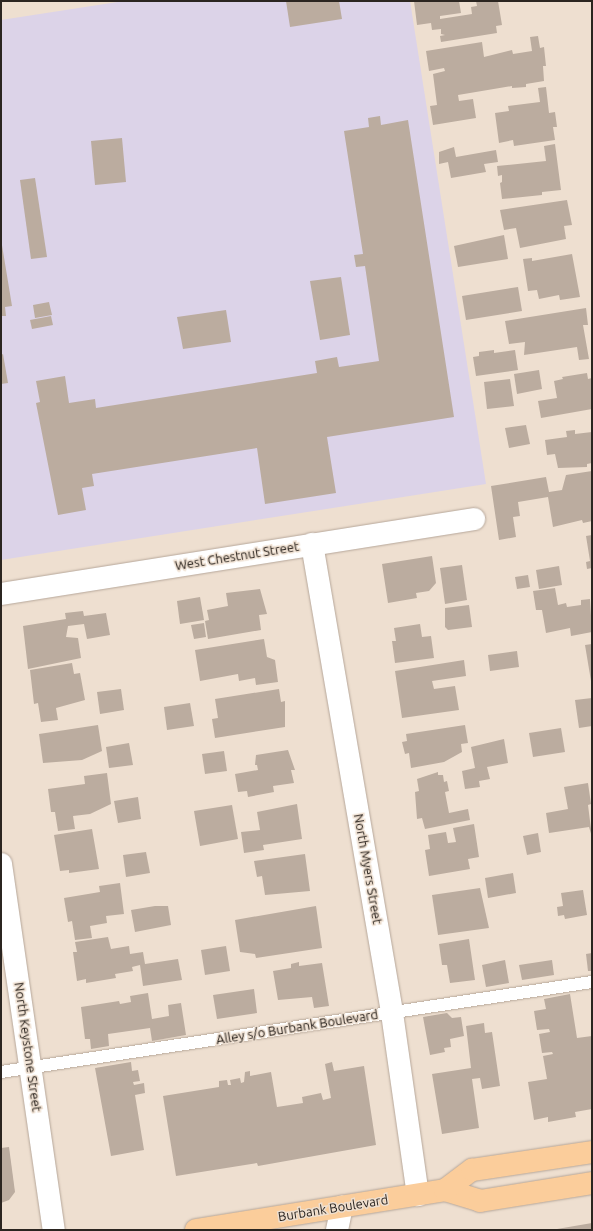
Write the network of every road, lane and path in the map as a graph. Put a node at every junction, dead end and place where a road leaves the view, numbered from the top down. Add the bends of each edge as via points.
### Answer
1 (474, 520) dead end
2 (312, 544) junction
3 (1, 594) edge
4 (1, 864) edge
5 (592, 982) edge
6 (392, 1013) junction
7 (32, 1067) junction
8 (1, 1072) edge
9 (592, 1152) edge
10 (592, 1183) edge
11 (445, 1190) junction
12 (418, 1195) junction
13 (342, 1207) junction
14 (54, 1230) edge
15 (196, 1230) edge
16 (336, 1230) edge

1 - 2 street, West Chestnut Street
2 - 3 street, West Chestnut Street
2 - 6 street, North Myers Street
4 - 7 street, North Keystone Street
5 - 6 lane, Alley s/o Burbank Boulevard
6 - 7 lane, Alley s/o Burbank Boulevard
6 - 12 street, North Myers Street
7 - 8 lane, Alley s/o Burbank Boulevard
7 - 14 street, North Keystone Street
9 - 11 main road, Burbank Boulevard via 472,1170
10 - 11 main road, Burbank Boulevard via 480,1201
11 - 12 main road, Burbank Boulevard
12 - 13 main road, Burbank Boulevard
13 - 15 main road, Burbank Boulevard
13 - 16 street

